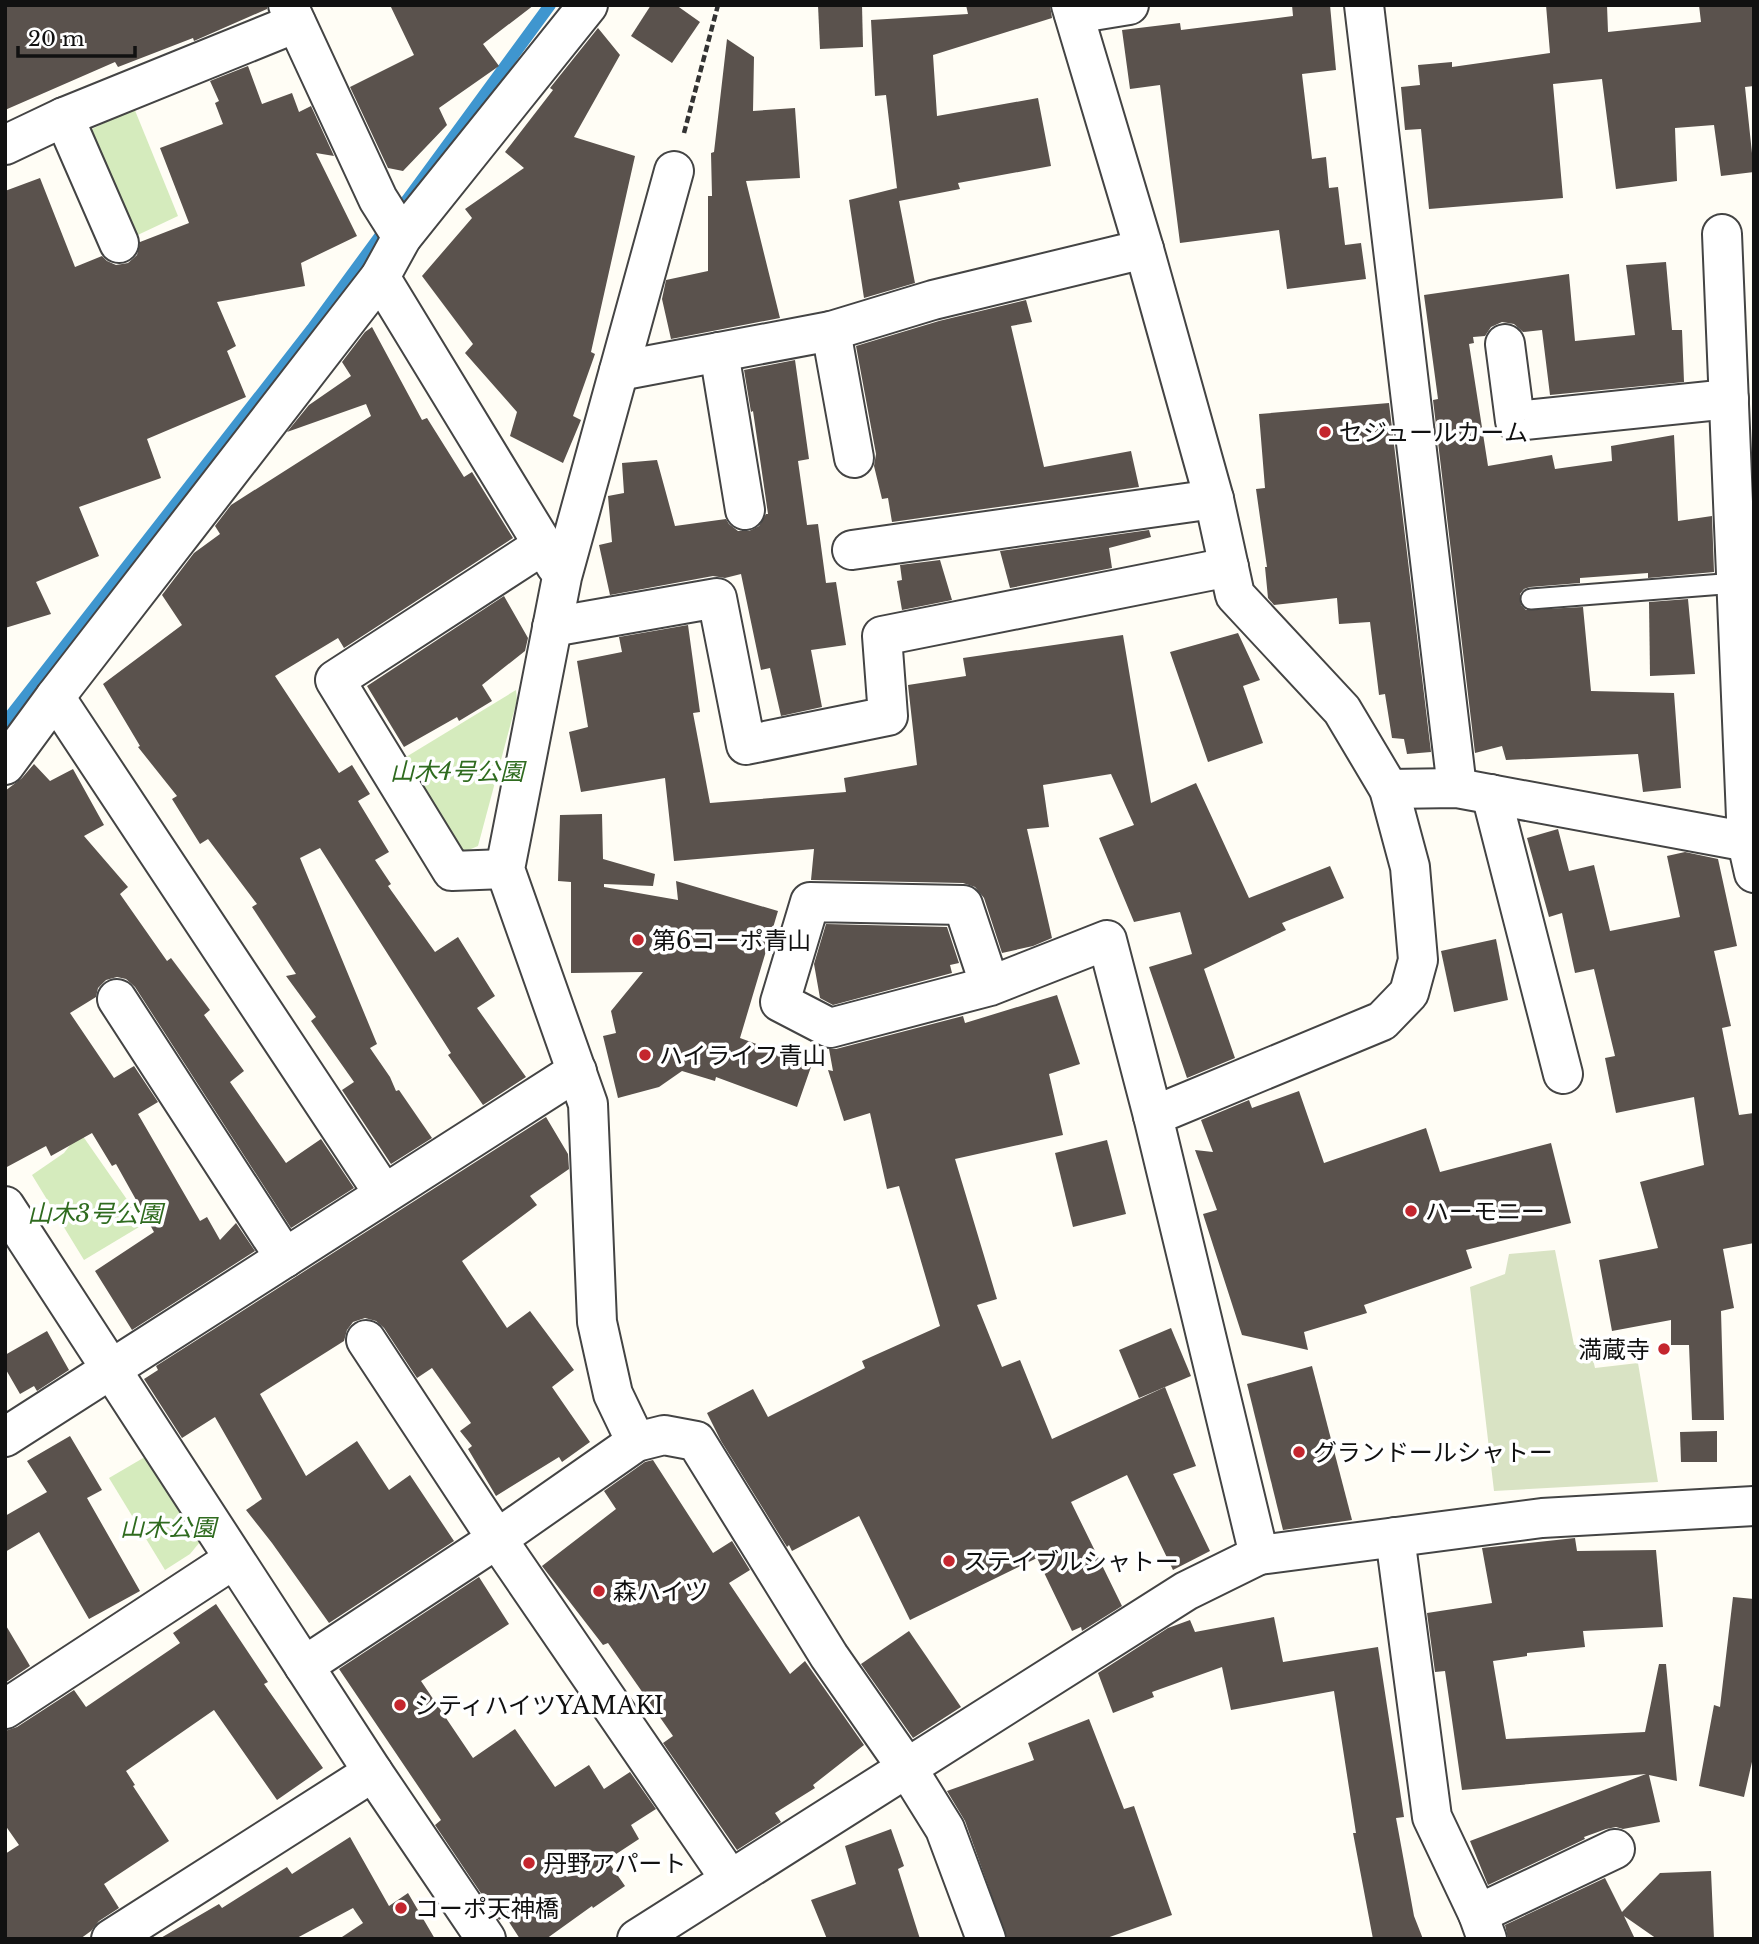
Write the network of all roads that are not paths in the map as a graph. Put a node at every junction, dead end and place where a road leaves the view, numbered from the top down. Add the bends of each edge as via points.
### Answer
1 (587, 5) edge
2 (1129, 5) edge
3 (1364, 5) edge
4 (1073, 10) edge
5 (292, 14) edge
6 (64, 117) junction
7 (5, 145) edge
8 (674, 171) road end
9 (391, 221) junction
10 (1722, 234) dead end
11 (119, 243) dead end
12 (1144, 249) junction
13 (380, 277) junction
14 (831, 331) junction
15 (1506, 344) dead end
16 (719, 352) junction
17 (618, 372) junction
18 (1729, 399) junction
19 (854, 457) dead end
20 (1214, 499) junction
21 (745, 510) dead end
22 (852, 550) dead end
23 (553, 561) junction
24 (1229, 567) junction
25 (1736, 583) junction
26 (1531, 599) dead end
27 (552, 627) junction
28 (55, 697) junction
29 (5, 765) edge
30 (1389, 789) junction
31 (1474, 791) junction
32 (1751, 853) edge
33 (505, 869) junction
34 (990, 986) junction
35 (117, 999) dead end
36 (577, 1072) junction
37 (1563, 1074) dead end
38 (1153, 1116) junction
39 (384, 1194) junction
40 (5, 1206) edge
41 (285, 1258) junction
42 (366, 1340) dead end
43 (110, 1368) junction
44 (8, 1430) edge
45 (636, 1442) junction
46 (1754, 1506) edge
47 (1395, 1537) junction
48 (497, 1539) junction
49 (1259, 1555) junction
50 (234, 1559) junction
51 (304, 1666) junction
52 (5, 1709) edge
53 (907, 1769) junction
54 (373, 1772) junction
55 (1615, 1849) dead end
56 (730, 1879) junction
57 (1483, 1926) edge
58 (111, 1939) edge
59 (486, 1939) edge
60 (637, 1939) edge
61 (986, 1939) edge

1 - 9 street
2 - 4 street
3 - 31 street
4 - 12 street
5 - 6 street
5 - 9 street
6 - 7 street
6 - 11 street
8 - 17 street
9 - 13 street
10 - 18 street
12 - 14 street via 933,300
12 - 20 street
13 - 23 street
13 - 28 street
14 - 16 street
14 - 19 street
15 - 18 street via 1515,421
16 - 17 street
16 - 21 street
17 - 23 street
18 - 25 street
20 - 22 street
20 - 24 street
23 - 27 street
23 - 33 street via 335,680 452,871
24 - 27 street via 882,636 888,716 746,745 717,598
24 - 30 street via 1235,595 1342,710
25 - 26 lane
25 - 32 street
27 - 33 street
28 - 29 street
28 - 39 street
30 - 31 street
30 - 38 street via 1410,867 1418,960 1409,993 1382,1021
31 - 32 street
31 - 37 street
33 - 36 street
34 - 34 street via 830,1028 780,1002 810,902 963,905
34 - 38 street via 1107,940
35 - 41 street
36 - 39 street
36 - 45 street via 588,1104 597,1322 613,1394
38 - 49 street
39 - 41 street
40 - 43 street
41 - 43 street
42 - 48 street
43 - 44 street
43 - 50 street
45 - 48 street
45 - 53 street via 664,1435 696,1441 829,1656
46 - 47 street via 1542,1518
47 - 49 street
47 - 57 street via 1432,1816
48 - 51 street
48 - 56 street
49 - 53 street via 1186,1591
50 - 51 street
50 - 52 street
51 - 54 street
53 - 56 street
53 - 61 street via 945,1829
54 - 58 street
54 - 59 street
55 - 57 street
56 - 60 street

